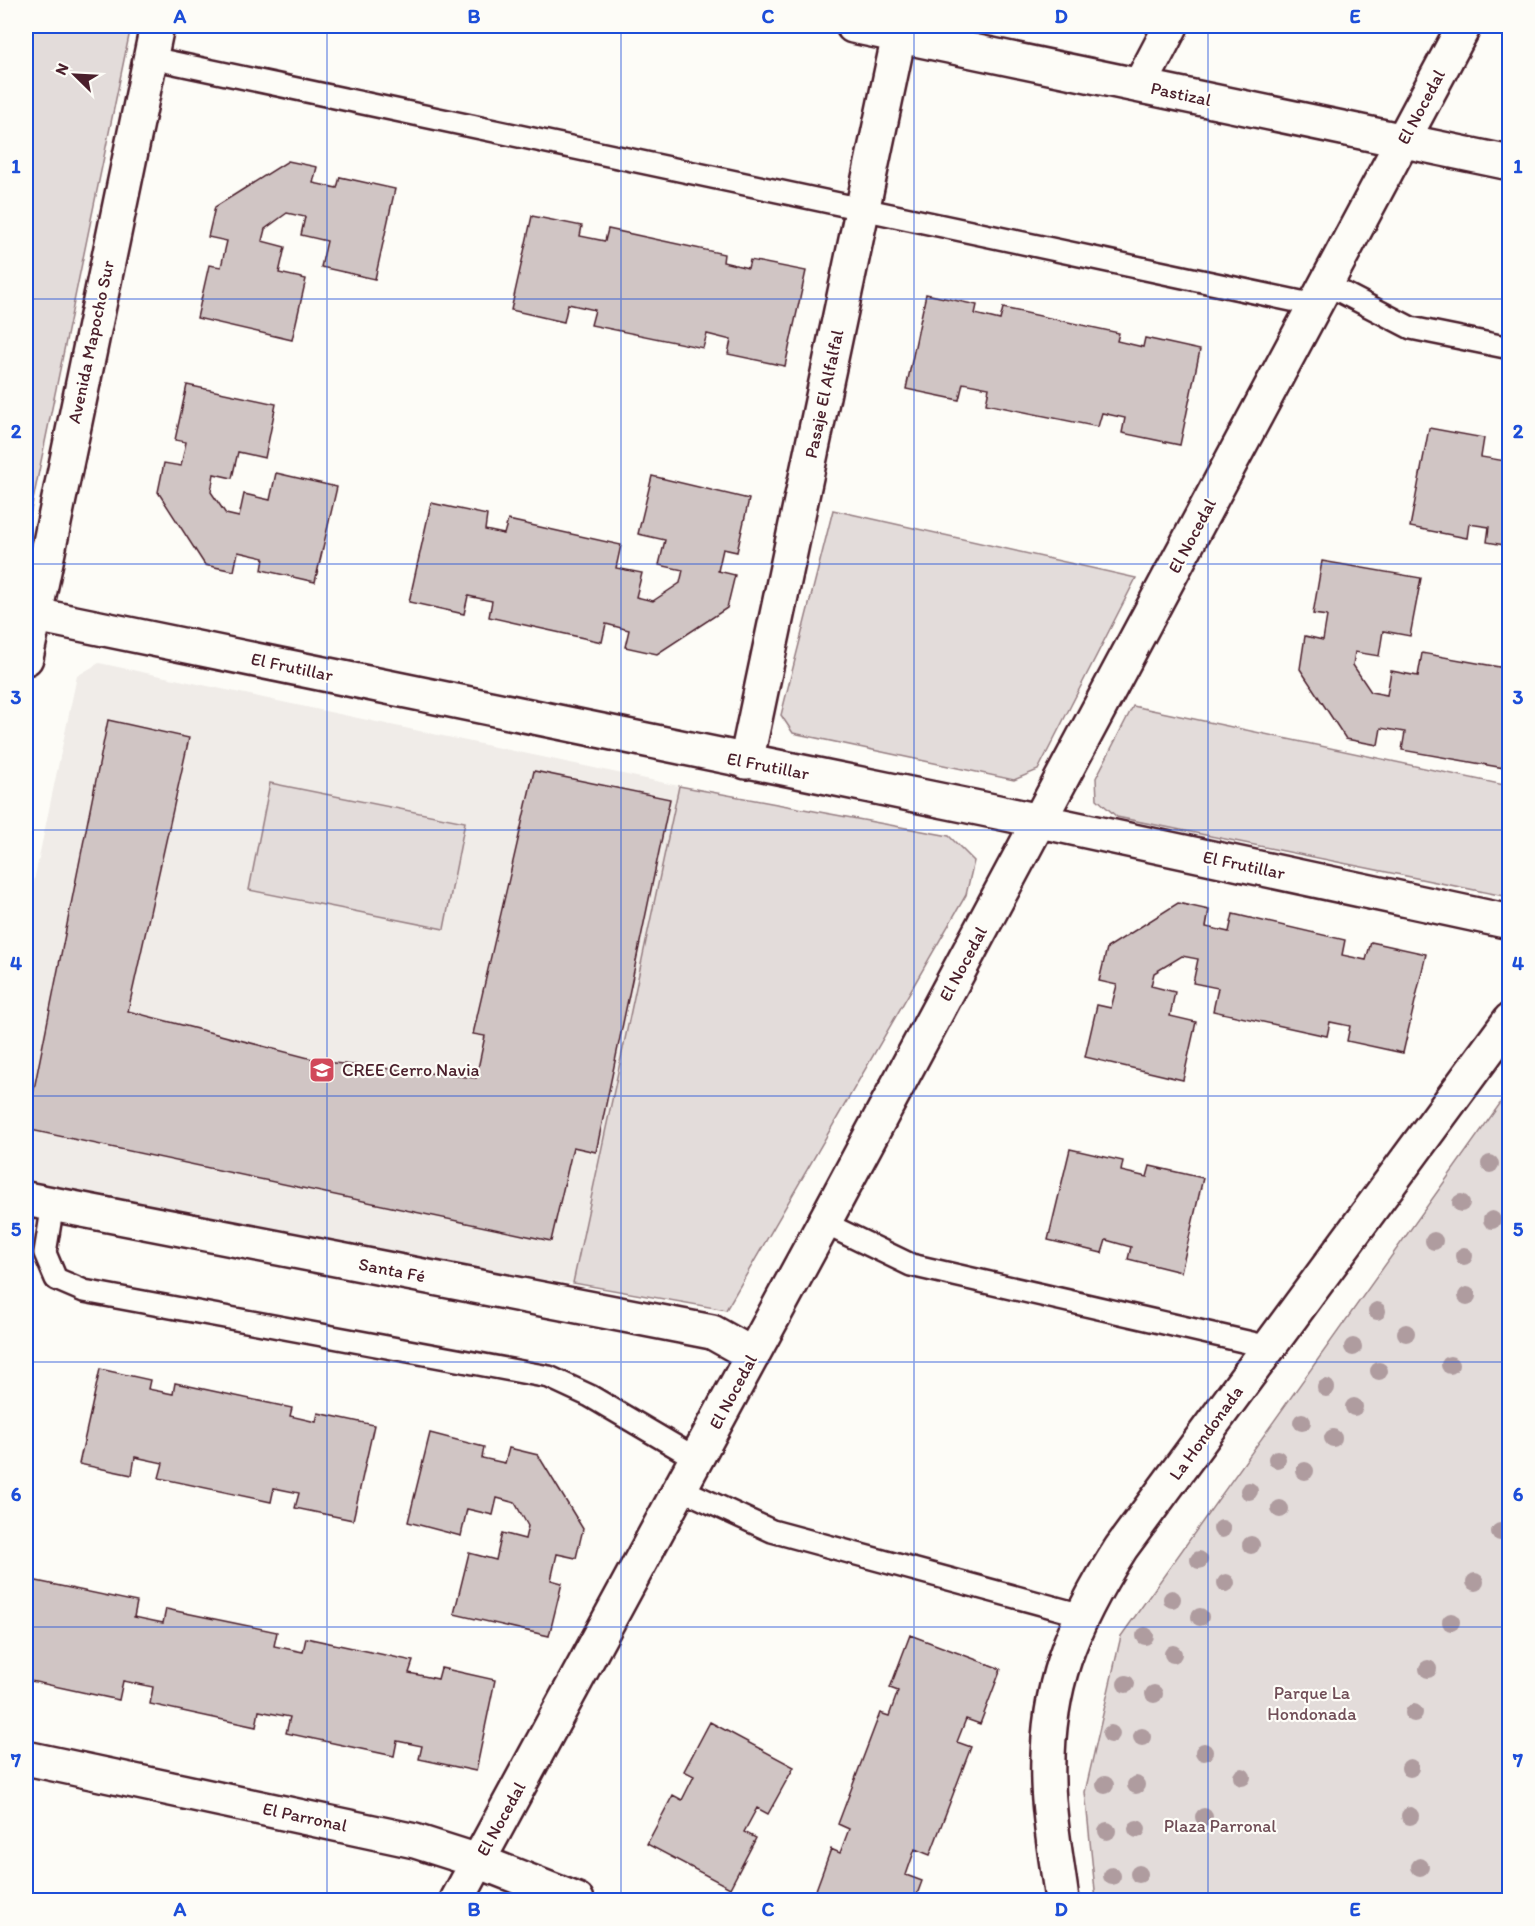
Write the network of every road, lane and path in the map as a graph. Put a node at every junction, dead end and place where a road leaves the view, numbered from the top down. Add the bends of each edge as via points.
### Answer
1 (157, 26) edge
2 (853, 26) edge
3 (1172, 26) edge
4 (1464, 26) edge
5 (900, 30) edge
6 (151, 58) junction
7 (1140, 85) junction
8 (1402, 140) junction
9 (1509, 163) edge
10 (863, 210) junction
11 (1321, 295) junction
12 (1509, 348) edge
13 (30, 614) edge
14 (26, 658) edge
15 (746, 762) junction
16 (1040, 821) junction
17 (1509, 922) edge
18 (1509, 1020) edge
19 (39, 1202) edge
20 (825, 1223) junction
21 (1269, 1347) junction
22 (753, 1355) junction
23 (697, 1459) junction
24 (681, 1489) junction
25 (1082, 1615) junction
26 (26, 1758) edge
27 (478, 1862) junction
28 (457, 1900) edge
29 (577, 1900) edge
30 (1062, 1900) edge

1 - 6 street, Avenida Mapocho Sur
2 - 5 street, Pastizal
3 - 7 street
4 - 8 street, El Nocedal
5 - 7 street, Pastizal
5 - 10 street, Pasaje El Alfalfal
6 - 10 lane
6 - 13 street, Avenida Mapocho Sur
7 - 8 street, Pastizal
8 - 9 street, Pastizal
8 - 11 street, El Nocedal
10 - 11 lane
10 - 15 street, Pasaje El Alfalfal
11 - 12 lane via 1411,328
11 - 16 street, El Nocedal
13 - 14 street, Avenida Mapocho Sur
13 - 15 street, El Frutillar
15 - 16 street, El Frutillar
16 - 17 street, El Frutillar
16 - 20 street, El Nocedal
18 - 21 street, La Hondonada
19 - 22 street, Santa Fé via 712,1332
19 - 23 lane via 45,1253 56,1279 84,1292 549,1377 590,1396
20 - 21 lane via 911,1265
20 - 22 street, El Nocedal
21 - 25 street, La Hondonada via 1121,1548
22 - 23 street, El Nocedal
23 - 24 street, El Nocedal
24 - 25 lane via 772,1531
24 - 27 street, El Nocedal
25 - 30 street, La Hondonada via 1064,1657 1048,1743 1048,1785
26 - 27 street, El Parronal via 415,1841
27 - 28 street, El Nocedal
27 - 29 street, El Parronal

